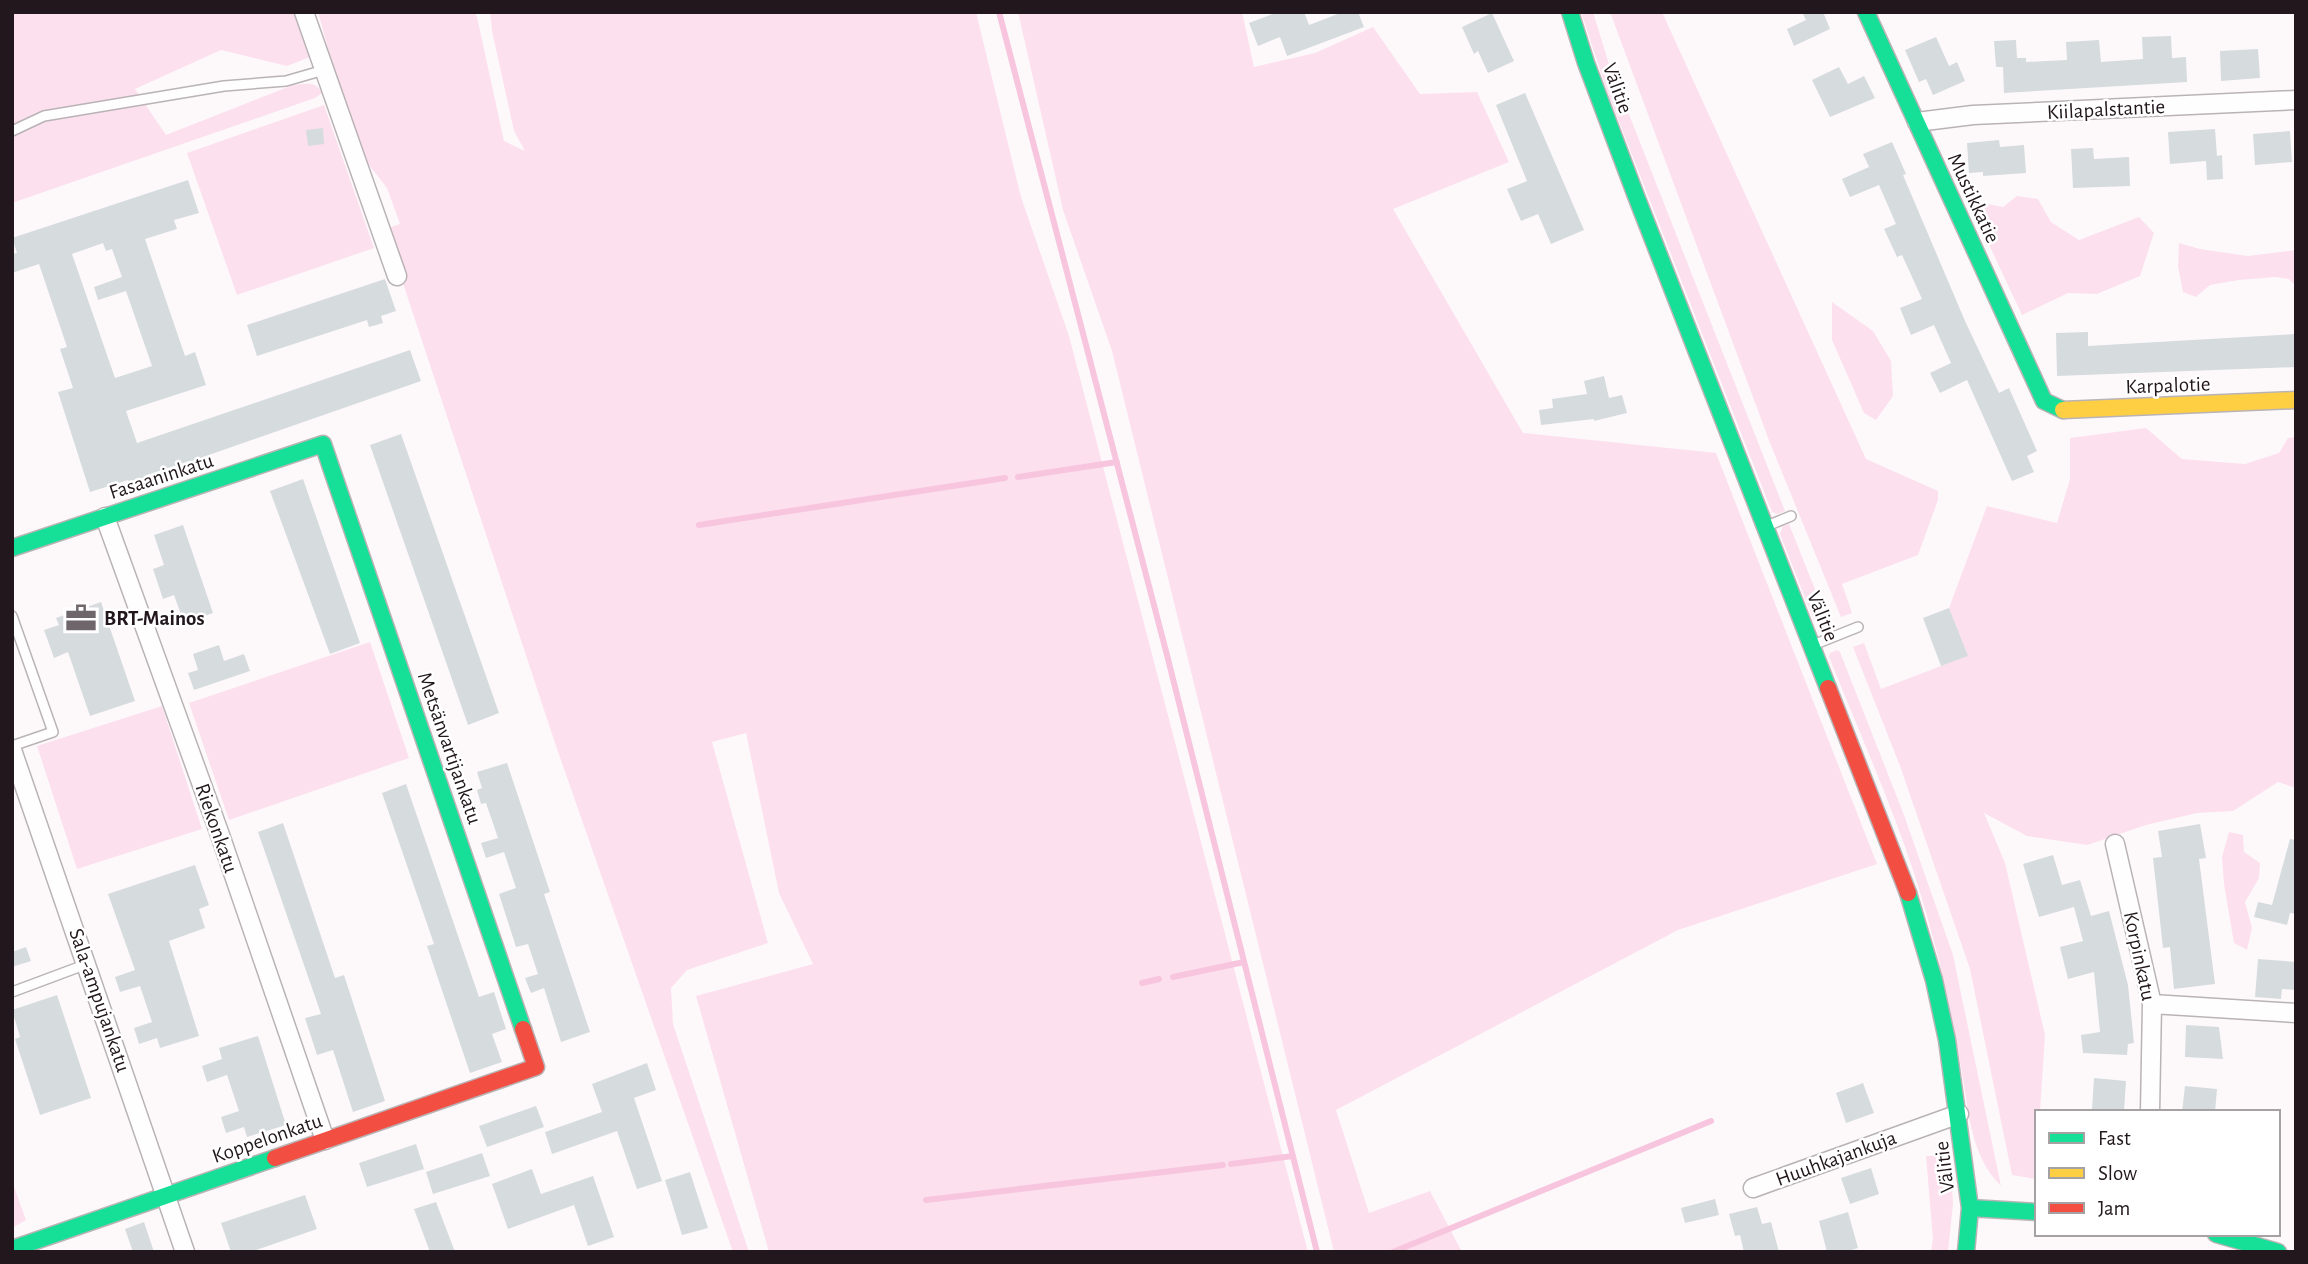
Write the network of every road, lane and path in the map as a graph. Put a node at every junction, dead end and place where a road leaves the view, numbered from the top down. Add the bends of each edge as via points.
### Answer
1 (304, 12) edge
2 (1570, 12) edge
3 (1866, 12) edge
4 (324, 70) junction
5 (2296, 100) edge
6 (1917, 122) junction
7 (12, 131) edge
8 (397, 276) dead end
9 (2296, 400) edge
10 (2044, 401) joint
11 (323, 444) joint
12 (1791, 516) dead end
13 (105, 517) junction
14 (1765, 527) junction
15 (12, 548) edge
16 (12, 617) edge
17 (1858, 627) dead end
18 (1812, 645) junction
19 (12, 748) edge
20 (2115, 844) dead end
21 (87, 964) junction
22 (12, 992) edge
23 (2152, 1004) junction
24 (2296, 1013) edge
25 (536, 1067) joint
26 (2150, 1110) edge
27 (1959, 1114) junction
28 (325, 1140) junction
29 (1754, 1188) dead end
30 (166, 1196) junction
31 (1970, 1208) junction
32 (2035, 1212) edge
33 (2220, 1236) edge
34 (2241, 1246) edge
35 (12, 1249) edge
36 (185, 1252) edge
37 (1966, 1252) edge
38 (2278, 1252) edge

1 - 4 street
2 - 14 street, Välitie
3 - 6 street, Mustikkatie
4 - 7 lane via 286,80 44,116
4 - 8 street
5 - 6 street, Kiilapalstantie via 1973,115
6 - 10 street, Mustikkatie
9 - 10 street, Karpalotie via 2064,410
11 - 13 street, Fasaaninkatu
11 - 25 street, Metsänvartijankatu
12 - 14 lane
13 - 15 street, Fasaaninkatu
13 - 28 street, Riekonkatu
14 - 18 street, Välitie
16 - 19 lane via 53,732
17 - 18 lane
18 - 27 street, Välitie via 1906,887 1936,992
19 - 21 street, Sala-ampujankatu
20 - 23 street, Korpinkatu
21 - 22 lane
21 - 30 street, Sala-ampujankatu
23 - 24 street
23 - 26 street, Korpinkatu
25 - 28 street, Koppelonkatu
27 - 29 street, Huuhkajankuja
27 - 31 street, Välitie
28 - 30 street, Koppelonkatu
30 - 35 street, Koppelonkatu
30 - 36 street, Sala-ampujankatu
31 - 32 street
31 - 37 street, Välitie
33 - 34 street
34 - 38 street

